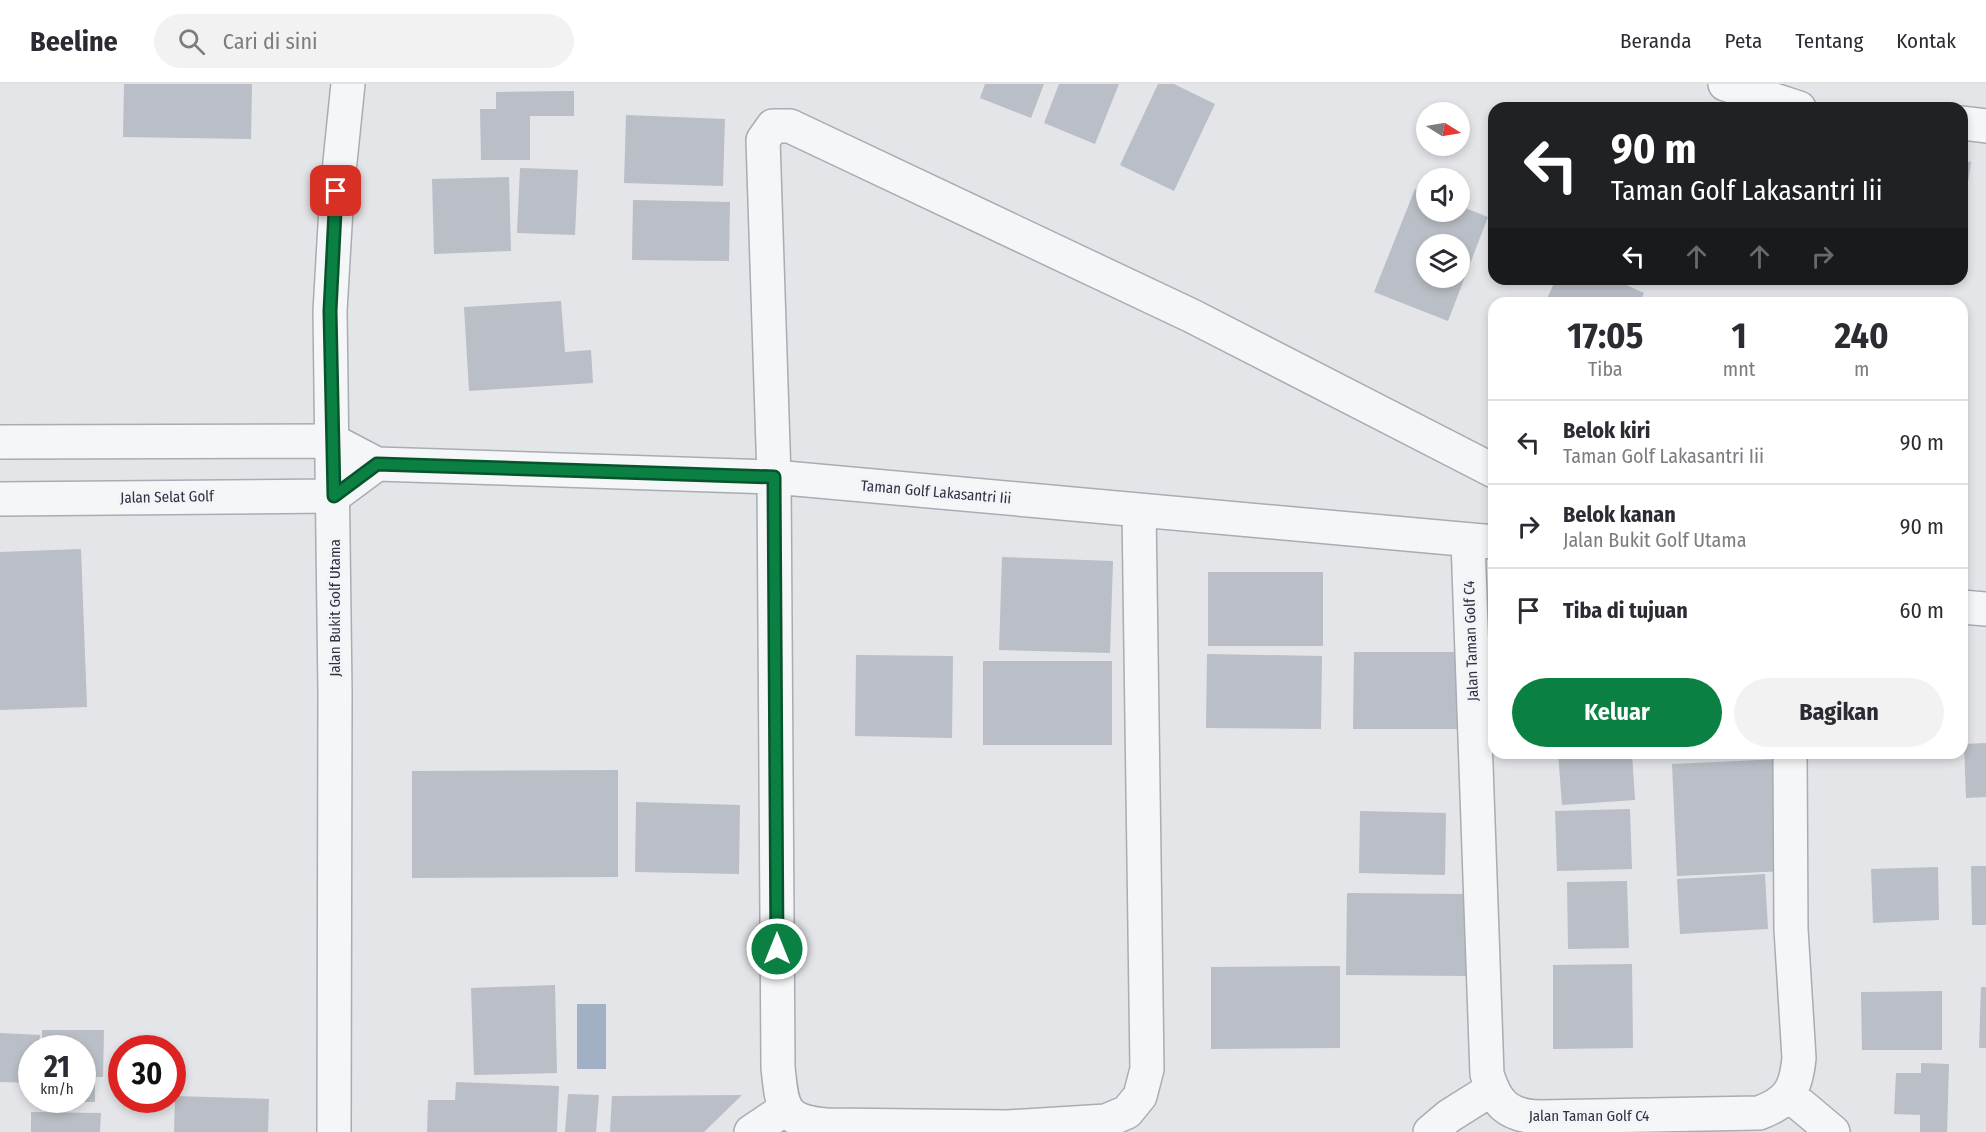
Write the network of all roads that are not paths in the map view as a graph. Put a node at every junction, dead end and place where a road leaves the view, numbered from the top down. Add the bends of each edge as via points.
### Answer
1 (348, 84) edge
2 (1725, 84) edge
3 (1780, 102) edge
4 (1968, 124) edge
5 (1986, 126) edge
6 (333, 441) junction
7 (0, 442) edge
8 (377, 464) junction
9 (1488, 468) edge
10 (774, 477) junction
11 (334, 496) junction
12 (0, 499) edge
13 (1139, 510) junction
14 (1481, 542) edge
15 (1968, 608) edge
16 (1986, 609) edge
17 (1790, 759) edge
18 (1498, 1111) edge
19 (1782, 1112) edge
20 (793, 1121) edge
21 (334, 1132) edge
22 (751, 1132) edge
23 (1430, 1132) edge
24 (1833, 1132) edge

1 - 6 street, Jalan Bukit Golf Utama via 336,191 330,311
2 - 3 street
4 - 5 street
6 - 7 street
6 - 8 street, Taman Golf Lakasantri Iii
6 - 11 street, Jalan Bukit Golf Utama
8 - 10 street, Taman Golf Lakasantri Iii
8 - 11 street
9 - 10 street via 1192,316 790,126 773,126 763,140
10 - 13 street, Taman Golf Lakasantri Iii
10 - 20 street via 778,1067 780,1092
11 - 12 street, Jalan Selat Golf
11 - 21 street, Jalan Bukit Golf Utama
13 - 14 street, Taman Golf Lakasantri Iii
13 - 20 street via 1147,1069 1140,1096 1127,1112 1106,1121 1008,1127 826,1125
14 - 18 street, Jalan Taman Golf C4 via 1487,1074
15 - 16 street
17 - 19 street via 1791,929 1800,1058 1797,1077
18 - 19 street, Jalan Taman Golf C4 via 1540,1117
18 - 23 street via 1449,1116
19 - 24 street
20 - 22 street

